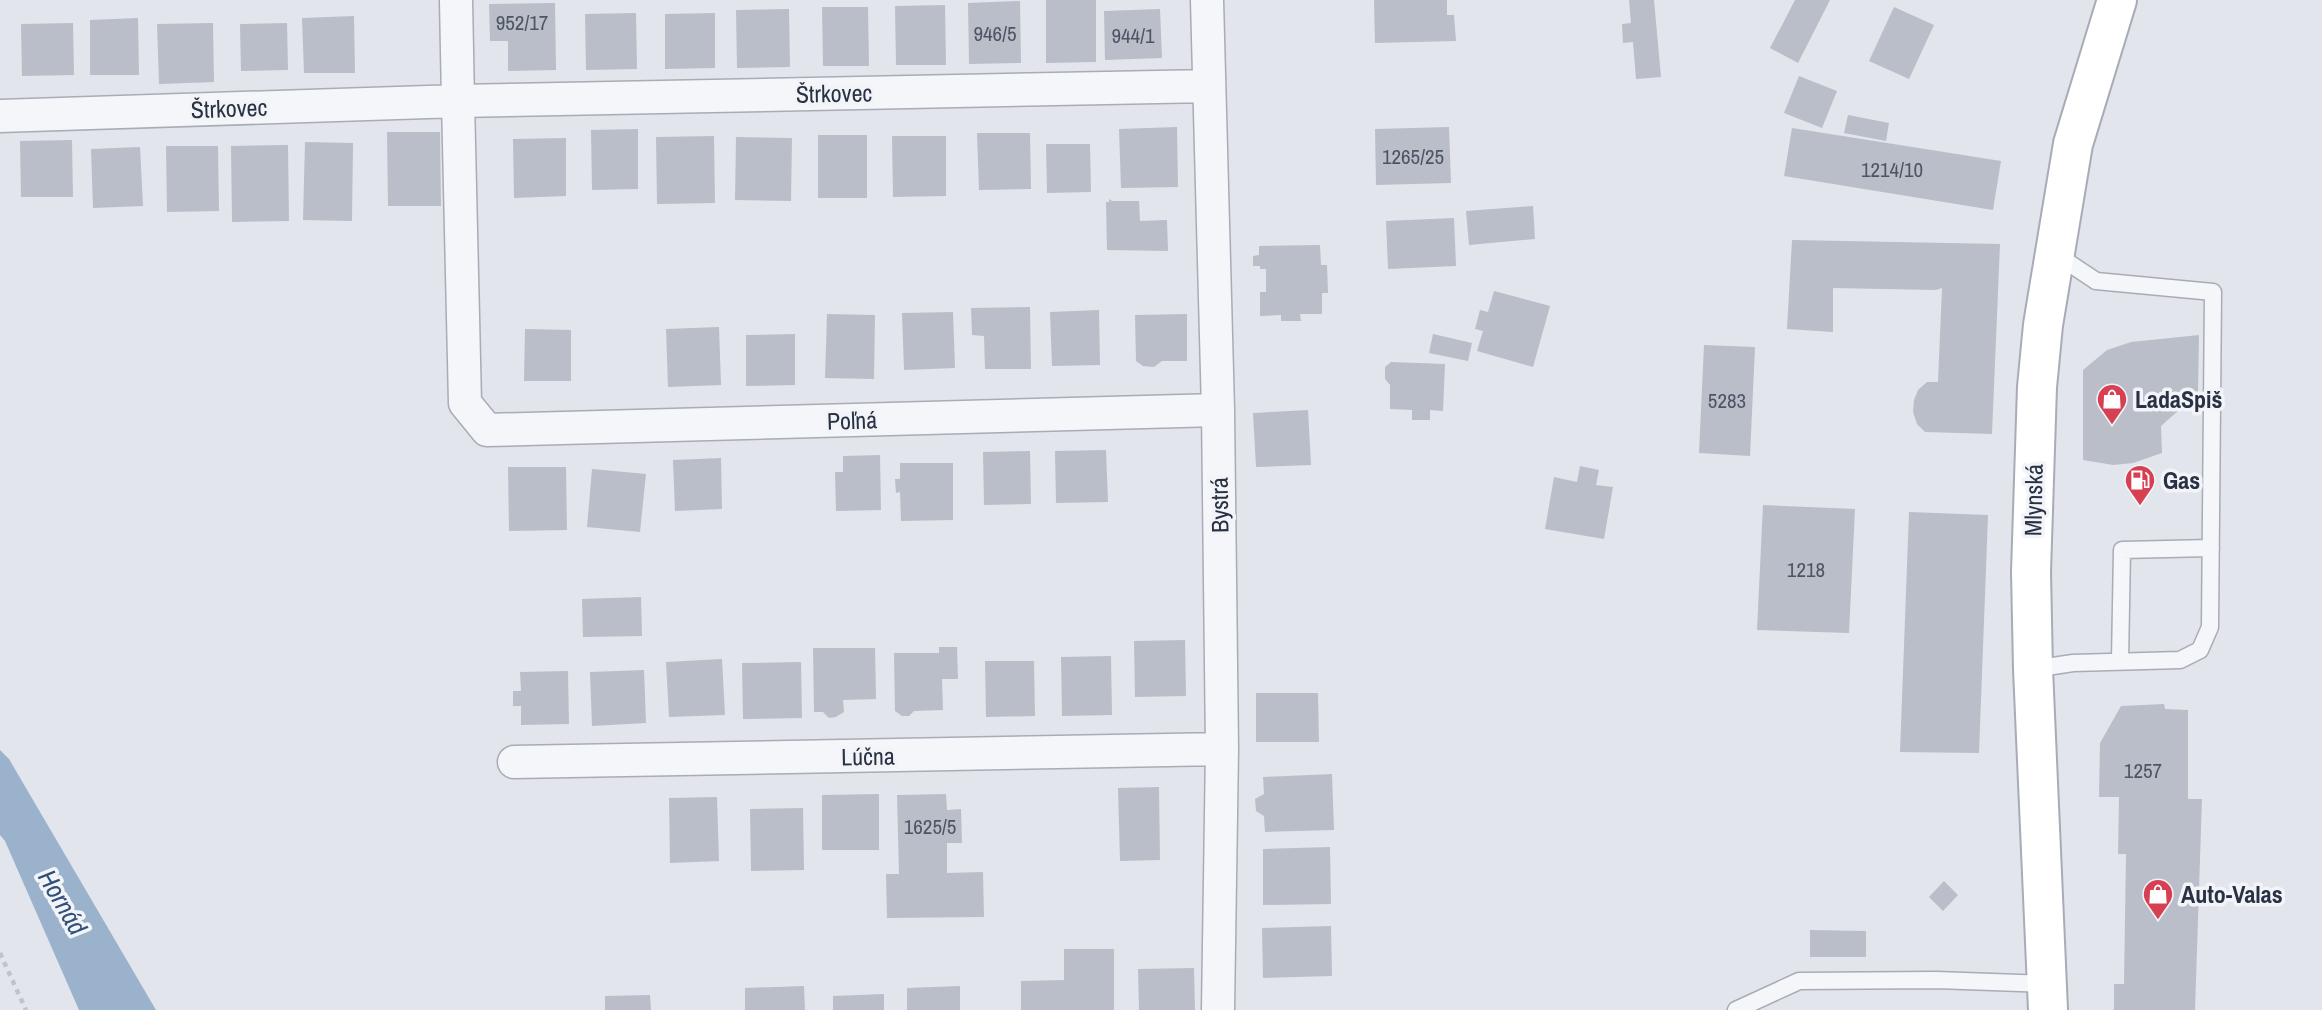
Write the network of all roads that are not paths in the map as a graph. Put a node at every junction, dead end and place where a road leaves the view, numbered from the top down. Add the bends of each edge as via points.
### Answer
1 (456, 0) edge
2 (1208, 0) edge
3 (2117, 0) edge
4 (1209, 86) junction
5 (458, 101) junction
6 (0, 116) edge
7 (2054, 253) junction
8 (1218, 410) junction
9 (2211, 548) junction
10 (2120, 661) junction
11 (2033, 669) junction
12 (1222, 749) junction
13 (514, 762) dead end
14 (2048, 997) edge
15 (1218, 1010) edge
16 (1736, 1010) edge

1 - 5 street
2 - 4 street, Bystrá
3 - 7 street, Mlynská via 2073,144
4 - 5 street, Štrkovec
4 - 8 street, Bystrá
5 - 6 street, Štrkovec
5 - 8 street, Poľná via 465,403 486,430
7 - 9 lane via 2096,281 2213,292
7 - 11 street, Mlynská via 2037,387
8 - 12 street, Bystrá
9 - 10 lane via 2210,627 2200,650 2180,660
9 - 10 lane via 2122,550
10 - 11 lane
11 - 14 street, Mlynská
12 - 13 street, Lúčna
12 - 15 street, Bystrá
14 - 16 lane via 1936,980 1800,981

